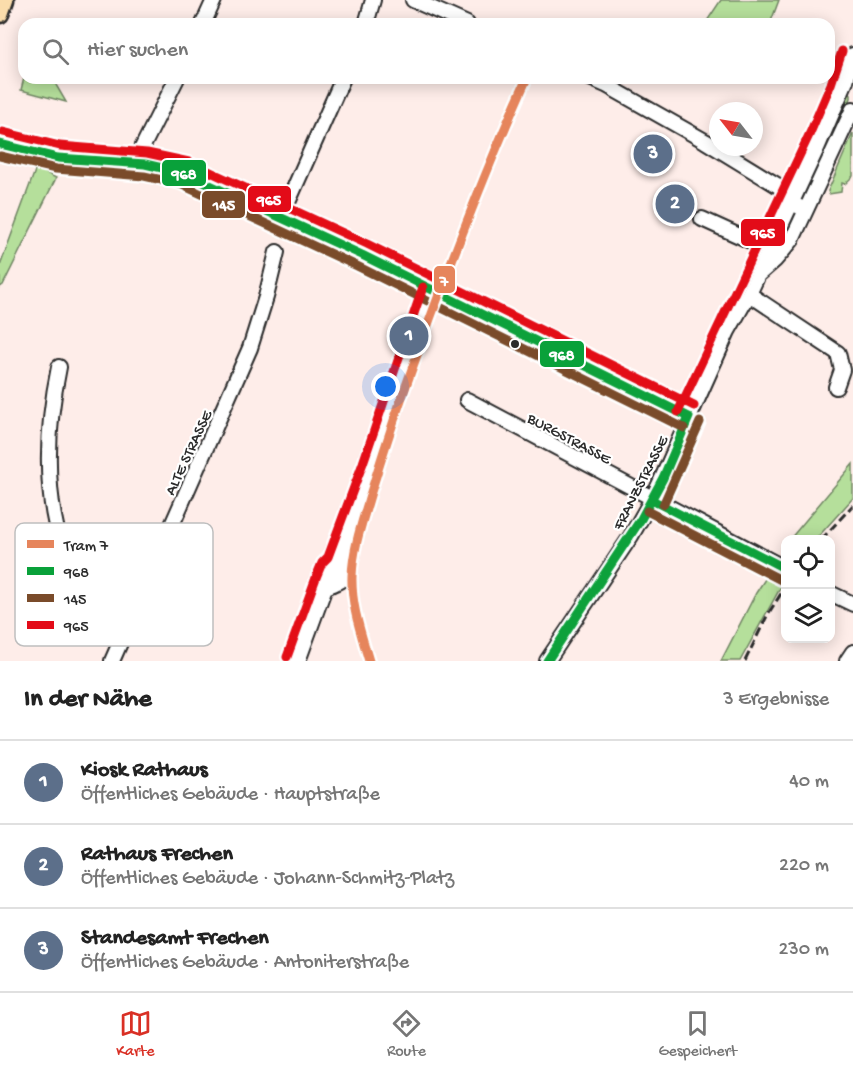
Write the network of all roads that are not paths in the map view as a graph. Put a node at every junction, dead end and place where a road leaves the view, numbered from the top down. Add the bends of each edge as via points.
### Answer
1 (214, 0) edge
2 (374, 0) edge
3 (413, 0) edge
4 (206, 18) edge
5 (368, 18) edge
6 (454, 18) edge
7 (853, 55) edge
8 (849, 83) edge
9 (174, 84) edge
10 (340, 84) edge
11 (604, 84) edge
12 (853, 109) edge
13 (0, 144) edge
14 (142, 148) dead end
15 (791, 203) junction
16 (806, 210) junction
17 (281, 218) junction
18 (702, 219) dead end
19 (768, 249) junction
20 (277, 252) dead end
21 (757, 275) junction
22 (434, 291) junction
23 (748, 294) junction
24 (59, 367) dead end
25 (836, 387) dead end
26 (467, 400) dead end
27 (689, 417) junction
28 (652, 500) junction
29 (56, 523) edge
30 (173, 523) edge
31 (781, 566) edge
32 (835, 595) edge
33 (853, 604) edge
34 (119, 646) edge
35 (853, 652) edge
36 (112, 661) edge
37 (298, 661) edge
38 (547, 661) edge
39 (847, 661) edge

1 - 4 street
2 - 5 street
3 - 6 street
7 - 8 street, FRANZSTRASSE
8 - 15 street, FRANZSTRASSE
9 - 14 street
10 - 17 street
11 - 15 street via 785,190
12 - 16 street
13 - 17 street via 76,160 172,168
15 - 16 street
15 - 19 street, FRANZSTRASSE
16 - 21 street via 792,240
17 - 22 street
18 - 19 street
19 - 21 street, FRANZSTRASSE
20 - 30 street, ALTE STRASSE via 250,348
21 - 23 street, FRANZSTRASSE
22 - 27 street
22 - 37 street via 338,564 346,566 348,574 326,587
23 - 25 street via 837,354 842,370
23 - 27 street, FRANZSTRASSE
24 - 29 street via 48,449
26 - 28 street, BURGSTRASSE
27 - 28 street, FRANZSTRASSE
28 - 31 street, BURGSTRASSE
28 - 38 street, FRANZSTRASSE
32 - 33 street
34 - 36 street, ALTE STRASSE
35 - 39 street

